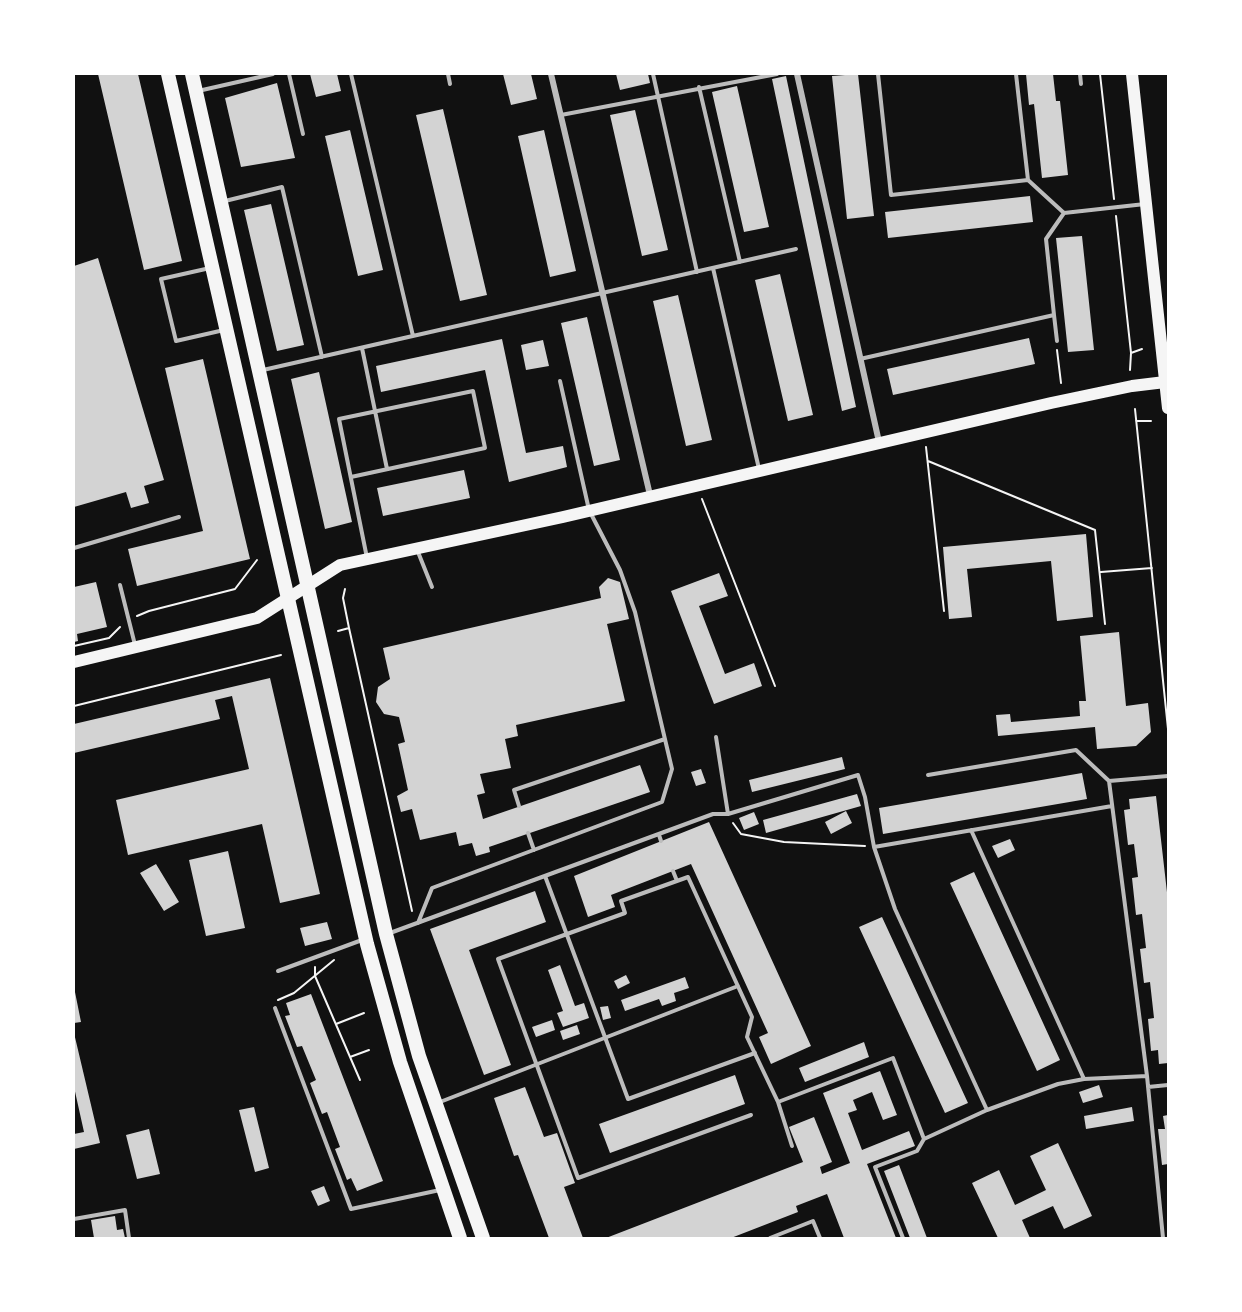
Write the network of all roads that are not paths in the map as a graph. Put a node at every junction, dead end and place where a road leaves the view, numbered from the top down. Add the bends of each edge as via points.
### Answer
1 (168, 74) edge
2 (192, 74) edge
3 (273, 74) edge
4 (289, 74) edge
5 (351, 74) edge
6 (448, 74) edge
7 (551, 74) edge
8 (653, 74) edge
9 (777, 74) edge
10 (797, 74) edge
11 (878, 74) edge
12 (1016, 74) edge
13 (1080, 74) edge
14 (1132, 74) edge
15 (450, 84) dead end
16 (1082, 84) dead end
17 (699, 87) junction
18 (196, 92) junction
19 (656, 95) junction
20 (561, 116) junction
21 (303, 134) dead end
22 (1028, 180) junction
23 (221, 202) junction
24 (1146, 204) junction
25 (1064, 213) junction
26 (796, 249) dead end
27 (740, 262) junction
28 (213, 267) junction
29 (713, 268) junction
30 (697, 272) junction
31 (602, 293) junction
32 (1054, 315) junction
33 (228, 329) junction
34 (413, 336) junction
35 (1057, 341) road end
36 (362, 348) junction
37 (322, 357) junction
38 (860, 359) junction
39 (259, 371) junction
40 (560, 381) dead end
41 (1166, 382) junction
42 (1168, 408) edge
43 (375, 412) junction
44 (879, 442) junction
45 (387, 469) junction
46 (759, 469) junction
47 (351, 477) junction
48 (650, 495) junction
49 (589, 510) junction
50 (179, 517) dead end
51 (74, 548) edge
52 (417, 548) junction
53 (367, 559) junction
54 (308, 584) junction
55 (120, 585) dead end
56 (432, 587) dead end
57 (289, 597) junction
58 (135, 646) junction
59 (74, 662) edge
60 (716, 737) dead end
61 (665, 739) junction
62 (928, 775) dead end
63 (1168, 776) edge
64 (1109, 781) junction
65 (519, 806) dead end
66 (1112, 806) junction
67 (727, 814) junction
68 (971, 830) junction
69 (528, 833) dead end
70 (659, 835) junction
71 (661, 841) dead end
72 (874, 847) junction
73 (534, 850) junction
74 (673, 871) dead end
75 (546, 876) junction
76 (677, 881) junction
77 (417, 924) junction
78 (386, 934) junction
79 (568, 934) junction
80 (366, 939) junction
81 (278, 971) dead end
82 (738, 986) junction
83 (275, 1008) road end
84 (606, 1037) junction
85 (755, 1053) junction
86 (419, 1056) junction
87 (399, 1062) junction
88 (537, 1064) junction
89 (1147, 1076) junction
90 (1084, 1079) junction
91 (1168, 1085) edge
92 (1148, 1087) junction
93 (778, 1102) junction
94 (436, 1104) junction
95 (415, 1110) junction
96 (987, 1110) junction
97 (751, 1115) dead end
98 (924, 1139) junction
99 (792, 1146) dead end
100 (442, 1190) junction
101 (74, 1219) edge
102 (129, 1239) edge
103 (460, 1239) edge
104 (483, 1239) edge
105 (770, 1239) edge
106 (820, 1239) edge
107 (903, 1239) edge
108 (1163, 1239) edge

1 - 28 main road
2 - 18 main road
3 - 18 lane
4 - 21 lane
5 - 34 lane
6 - 15 lane
7 - 20 street
8 - 19 lane
9 - 17 lane
10 - 38 street
11 - 22 lane via 891,195
12 - 22 lane
13 - 16 lane
14 - 24 main road
17 - 19 lane
17 - 27 lane
18 - 23 main road
19 - 20 lane
19 - 30 lane
20 - 31 street
22 - 25 lane
23 - 37 lane via 282,187
23 - 39 main road
24 - 25 lane
24 - 41 main road
25 - 32 lane via 1046,238
26 - 27 lane
27 - 29 lane
28 - 33 main road
28 - 33 lane via 161,279 176,341
29 - 30 lane
29 - 46 lane
30 - 31 lane
31 - 34 lane
31 - 48 street
32 - 35 lane
32 - 38 lane
33 - 57 main road
34 - 36 lane
36 - 37 lane
36 - 43 lane
37 - 39 lane
38 - 44 street
39 - 54 main road
40 - 49 lane
41 - 42 main road
41 - 44 main road via 1132,386
43 - 45 lane
43 - 45 lane via 473,391 485,448
43 - 47 lane via 339,419
44 - 46 main road
45 - 47 lane
46 - 48 main road
47 - 53 lane
48 - 49 main road
49 - 52 main road
49 - 61 lane via 620,570 635,612
50 - 51 lane
52 - 53 main road
52 - 56 lane
53 - 54 main road via 340,565
54 - 57 main road
54 - 78 main road
55 - 58 lane
57 - 58 main road via 257,618
57 - 80 main road
58 - 59 main road
60 - 67 lane
61 - 65 lane via 514,789
61 - 73 lane via 672,774 662,802
62 - 64 lane via 1076,750
63 - 64 lane
64 - 66 lane
66 - 68 lane
66 - 89 lane
67 - 70 lane via 713,814
67 - 72 lane via 858,775
68 - 72 lane
68 - 90 lane
69 - 73 lane
70 - 71 lane
70 - 75 lane
72 - 96 lane via 895,909
73 - 77 lane via 432,888
74 - 76 lane
75 - 77 lane
75 - 79 lane
76 - 79 lane via 621,902 625,914
76 - 82 lane via 688,877
77 - 78 lane
78 - 86 main road
79 - 84 lane
79 - 88 lane via 498,959
80 - 81 lane
80 - 87 main road
82 - 84 lane
82 - 85 lane via 752,1017 747,1037
83 - 100 lane via 351,1209
84 - 85 lane via 628,1099
84 - 88 lane
85 - 93 lane
86 - 87 main road
86 - 94 main road
87 - 95 main road
88 - 94 lane
88 - 97 lane via 578,1178
89 - 90 lane
89 - 92 lane
90 - 96 lane via 1058,1084
91 - 92 lane
92 - 108 lane
93 - 98 lane via 893,1058
93 - 99 lane
94 - 95 main road
94 - 104 main road
95 - 100 main road
96 - 98 lane
98 - 107 lane via 917,1151 875,1167
100 - 103 main road
101 - 102 lane via 125,1210
105 - 106 lane via 813,1221

